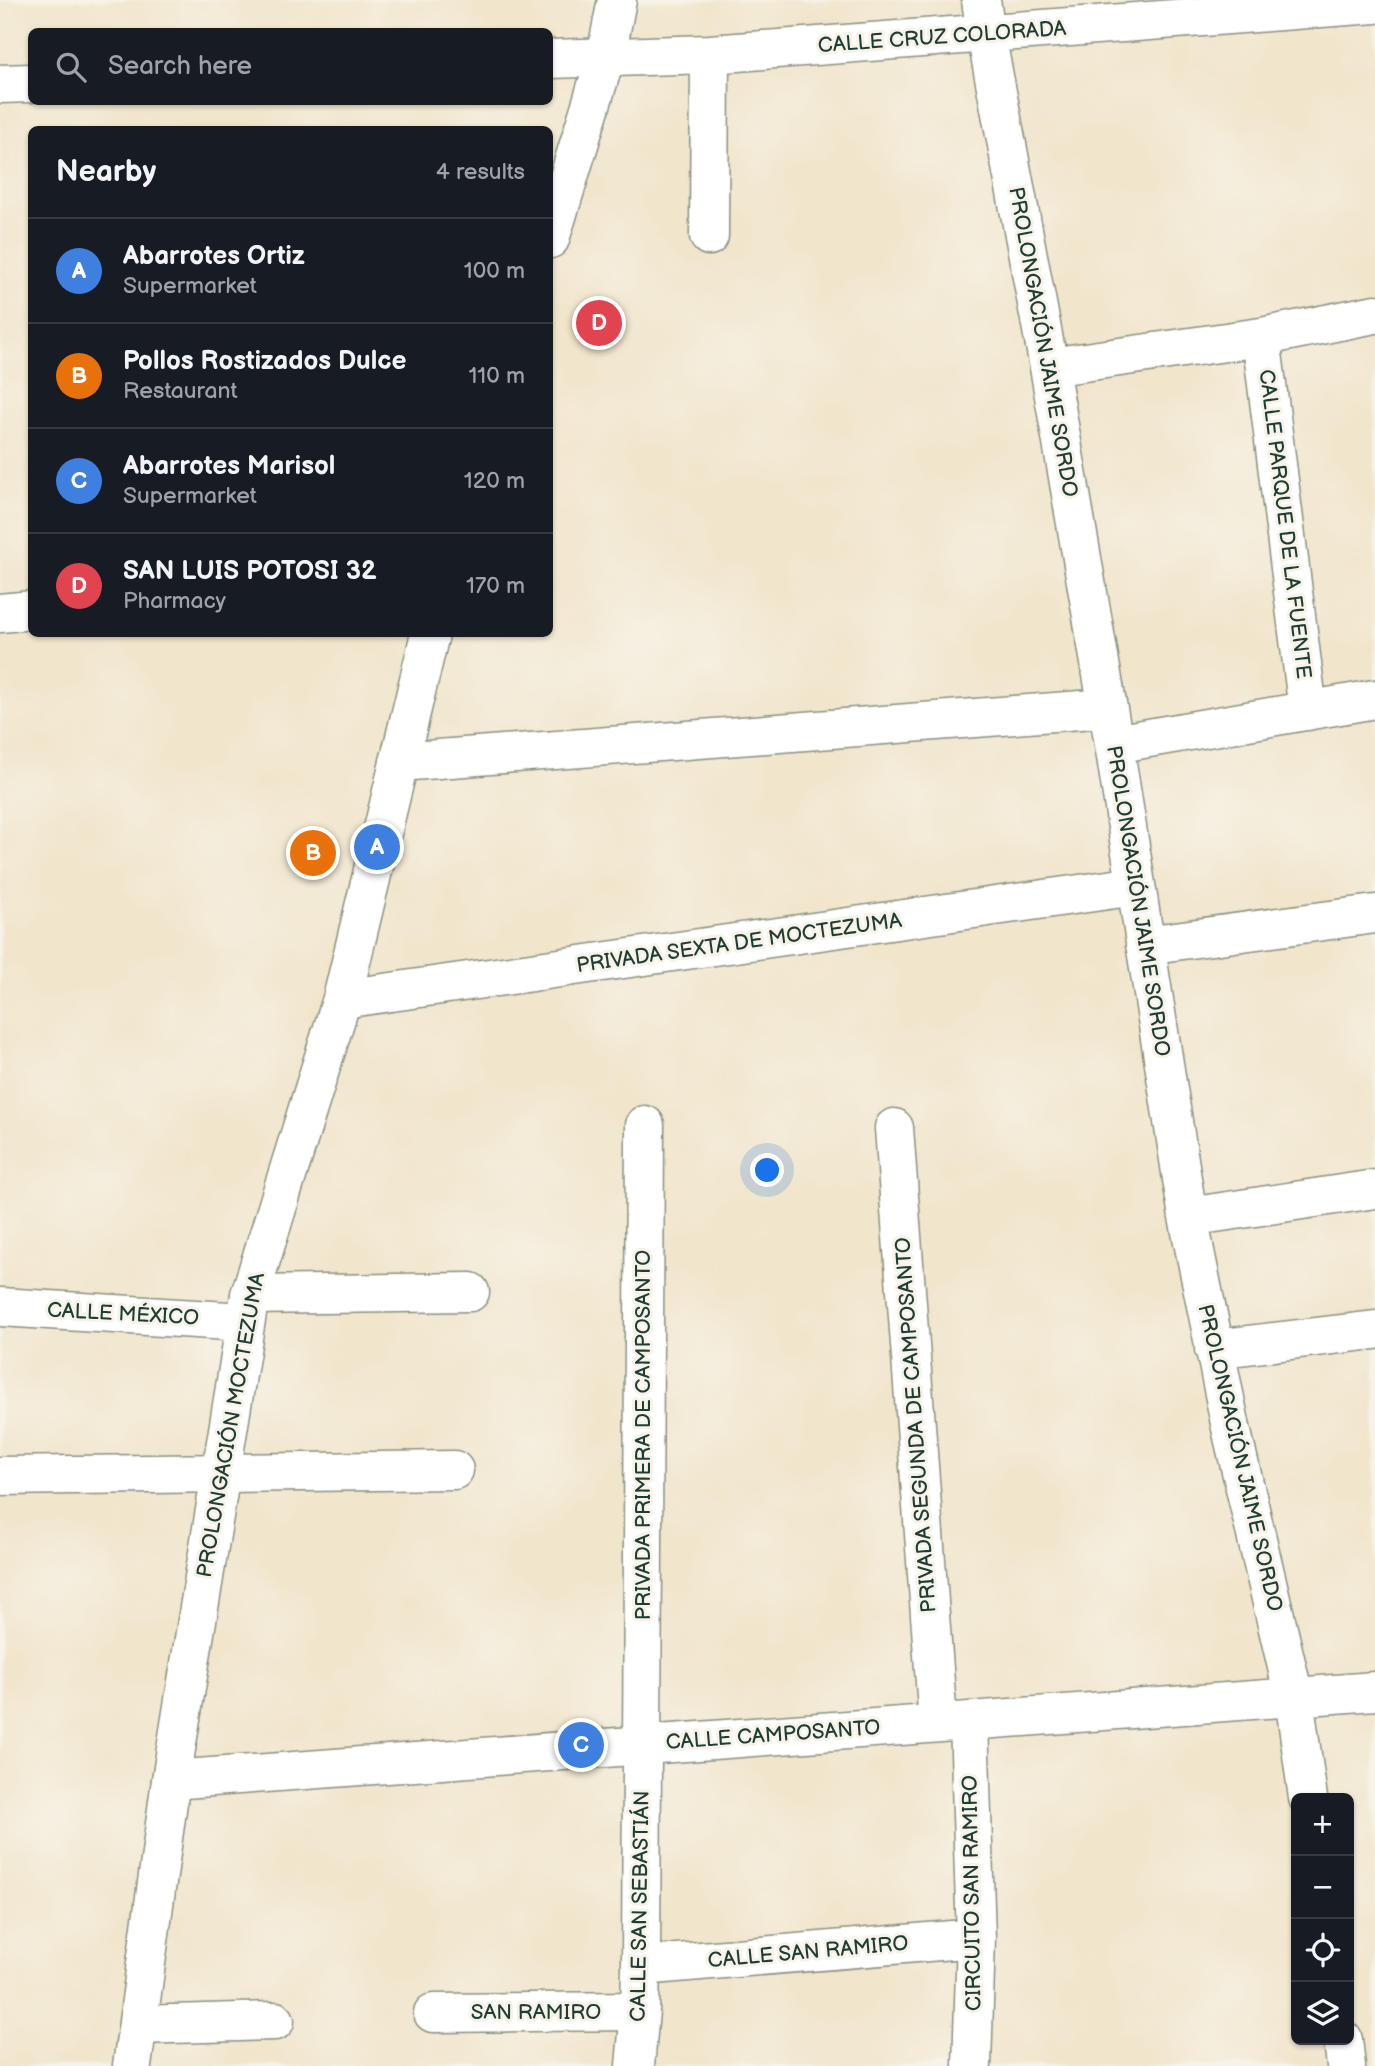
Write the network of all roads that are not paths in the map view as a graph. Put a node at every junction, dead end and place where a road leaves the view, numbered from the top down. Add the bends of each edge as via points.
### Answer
1 (617, 0) edge
2 (1375, 4) edge
3 (983, 17) edge
4 (710, 54) junction
5 (606, 56) junction
6 (553, 58) edge
7 (28, 83) edge
8 (0, 84) edge
9 (553, 229) edge
10 (709, 236) dead end
11 (1375, 314) edge
12 (1261, 337) junction
13 (1049, 367) junction
14 (28, 610) edge
15 (0, 613) edge
16 (429, 637) edge
17 (1375, 699) edge
18 (1308, 711) junction
19 (1110, 726) junction
20 (398, 762) junction
21 (1136, 886) junction
22 (1375, 915) edge
23 (1145, 945) junction
24 (342, 999) junction
25 (645, 1125) dead end
26 (894, 1128) dead end
27 (1375, 1189) edge
28 (1188, 1217) junction
29 (470, 1292) dead end
30 (0, 1307) edge
31 (248, 1308) junction
32 (1375, 1330) edge
33 (1214, 1349) junction
34 (454, 1470) dead end
35 (220, 1473) junction
36 (0, 1476) edge
37 (1375, 1691) edge
38 (1294, 1697) junction
39 (953, 1722) junction
40 (642, 1745) junction
41 (171, 1780) junction
42 (1307, 1793) edge
43 (976, 1938) junction
44 (641, 1966) junction
45 (640, 2011) junction
46 (433, 2013) dead end
47 (275, 2021) dead end
48 (138, 2025) junction
49 (1344, 2045) edge
50 (132, 2066) edge
51 (635, 2066) edge
52 (972, 2066) edge
53 (1346, 2066) edge

1 - 5 street
2 - 3 street, CALLE CRUZ COLORADA
3 - 4 street, CALLE CRUZ COLORADA
3 - 13 street, PROLONGACIÓN JAIME SORDO
4 - 5 street, CALLE CRUZ COLORADA
4 - 10 street
5 - 6 street, CALLE CRUZ COLORADA
5 - 9 street
7 - 8 street
11 - 12 street
12 - 13 street
12 - 18 street, CALLE PARQUE DE LA FUENTE
13 - 19 street, PROLONGACIÓN JAIME SORDO
14 - 15 street
16 - 20 street, PROLONGACIÓN MOCTEZUMA
17 - 18 street
18 - 19 street
19 - 20 street
19 - 21 street, PROLONGACIÓN JAIME SORDO
20 - 24 street, PROLONGACIÓN MOCTEZUMA
21 - 23 street, PROLONGACIÓN JAIME SORDO
21 - 24 street, PRIVADA SEXTA DE MOCTEZUMA
22 - 23 street
23 - 28 street, PROLONGACIÓN JAIME SORDO
24 - 31 street, PROLONGACIÓN MOCTEZUMA
25 - 40 street, PRIVADA PRIMERA DE CAMPOSANTO
26 - 39 street, PRIVADA SEGUNDA DE CAMPOSANTO
27 - 28 street
28 - 33 street, PROLONGACIÓN JAIME SORDO
29 - 31 street, CALLE MÉXICO
30 - 31 street, CALLE MÉXICO
31 - 35 street, PROLONGACIÓN MOCTEZUMA
32 - 33 street
33 - 38 street, PROLONGACIÓN JAIME SORDO
34 - 35 street
35 - 36 street
35 - 41 street, PROLONGACIÓN MOCTEZUMA
37 - 38 street, CALLE CAMPOSANTO
38 - 39 street, CALLE CAMPOSANTO
38 - 42 street, PROLONGACIÓN JAIME SORDO
39 - 40 street, CALLE CAMPOSANTO
39 - 43 street, CIRCUITO SAN RAMIRO
40 - 41 street, CALLE CAMPOSANTO
40 - 44 street, CALLE SAN SEBASTIÁN
41 - 48 street, PROLONGACIÓN MOCTEZUMA
43 - 44 street, CALLE SAN RAMIRO
43 - 52 street, CIRCUITO SAN RAMIRO
44 - 45 street, CALLE SAN SEBASTIÁN
45 - 46 street, SAN RAMIRO
45 - 51 street, CALLE SAN SEBASTIÁN
47 - 48 street
48 - 50 street, PROLONGACIÓN MOCTEZUMA
49 - 53 street

